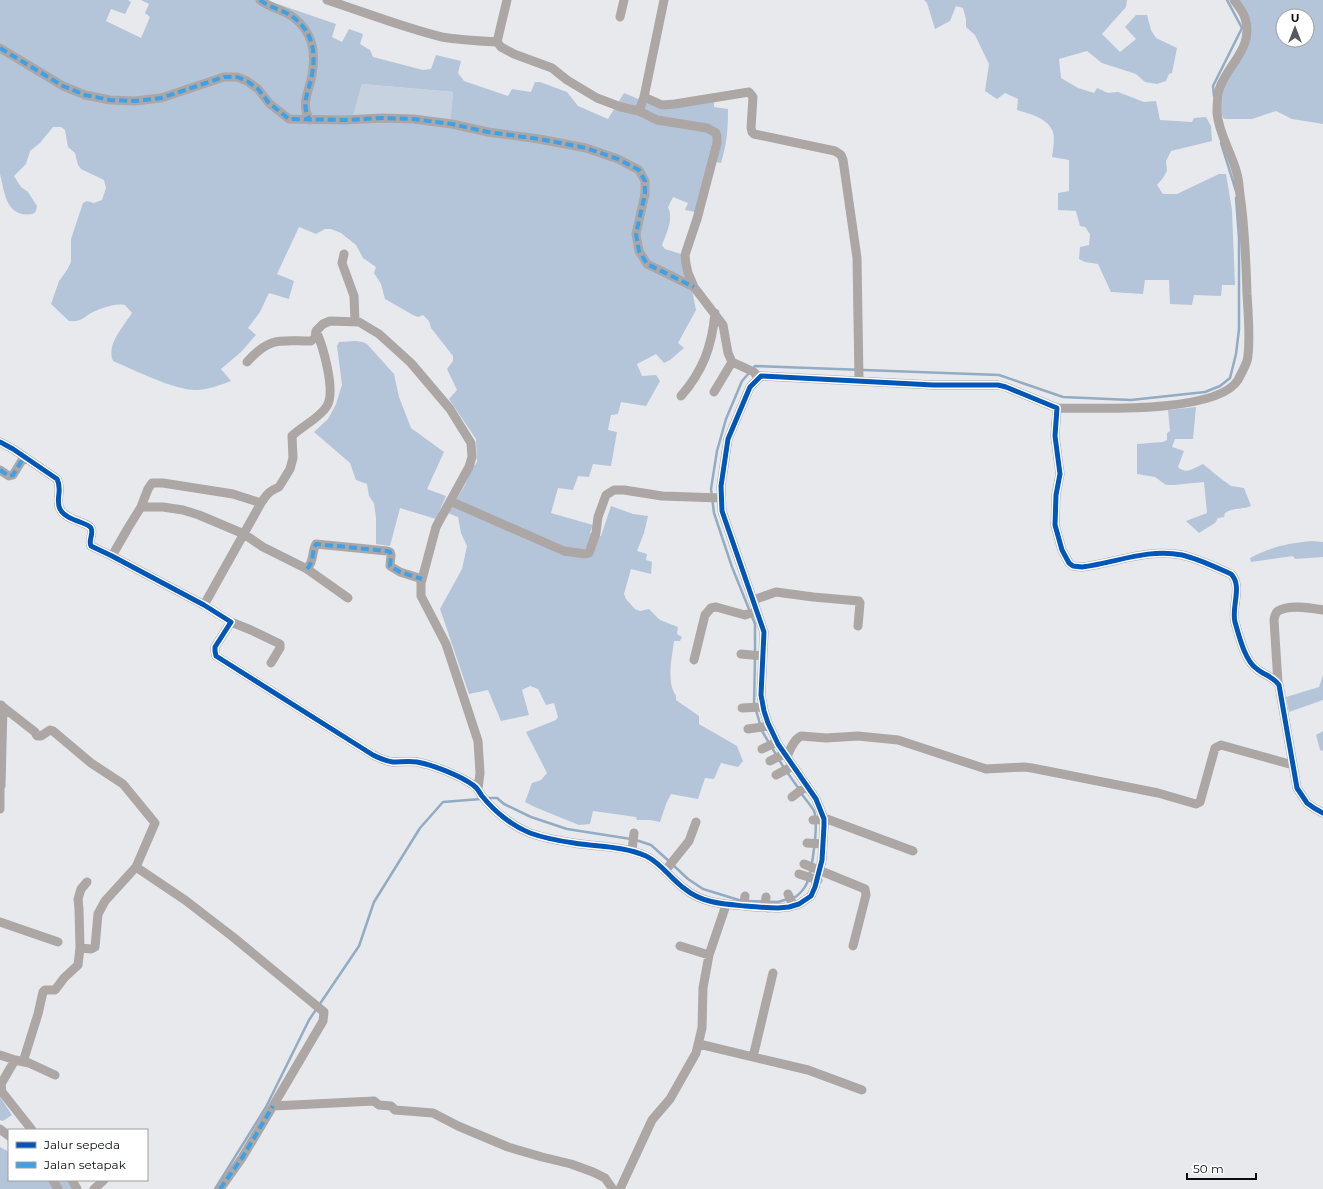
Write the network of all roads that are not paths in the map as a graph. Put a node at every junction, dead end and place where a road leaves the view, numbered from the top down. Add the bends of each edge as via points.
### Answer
1 (260, 0) edge
2 (327, 0) edge
3 (507, 0) edge
4 (624, 0) edge
5 (664, 0) edge
6 (1234, 0) edge
7 (620, 17) dead end
8 (497, 42) junction
9 (0, 48) edge
10 (644, 97) junction
11 (639, 111) junction
12 (310, 120) junction
13 (344, 254) dead end
14 (694, 287) junction
15 (715, 313) junction
16 (355, 322) junction
17 (316, 331) junction
18 (248, 362) dead end
19 (732, 362) junction
20 (756, 375) junction
21 (858, 379) junction
22 (714, 392) dead end
23 (681, 396) dead end
24 (1057, 408) junction
25 (0, 442) edge
26 (24, 457) junction
27 (0, 470) edge
28 (713, 498) junction
29 (450, 501) junction
30 (261, 503) junction
31 (141, 507) junction
32 (244, 534) junction
33 (112, 556) junction
34 (307, 569) junction
35 (422, 579) junction
36 (348, 598) dead end
37 (753, 600) junction
38 (204, 605) junction
39 (1323, 610) edge
40 (751, 613) junction
41 (231, 622) junction
42 (858, 626) dead end
43 (744, 655) dead end
44 (760, 656) junction
45 (694, 660) dead end
46 (271, 663) dead end
47 (1278, 683) junction
48 (2, 706) edge
49 (766, 727) junction
50 (751, 729) dead end
51 (779, 757) junction
52 (1293, 765) junction
53 (0, 786) edge
54 (479, 792) junction
55 (0, 809) edge
56 (1323, 813) edge
57 (824, 819) junction
58 (813, 820) dead end
59 (696, 822) dead end
60 (913, 851) dead end
61 (669, 866) junction
62 (136, 867) junction
63 (809, 872) junction
64 (87, 882) dead end
65 (726, 905) junction
66 (0, 922) edge
67 (58, 942) dead end
68 (680, 946) dead end
69 (853, 946) dead end
70 (80, 948) junction
71 (709, 955) junction
72 (773, 973) dead end
73 (699, 1044) junction
74 (0, 1055) edge
75 (753, 1057) junction
76 (19, 1061) junction
77 (55, 1075) dead end
78 (862, 1090) dead end
79 (273, 1106) junction
80 (0, 1129) edge
81 (31, 1129) edge
82 (8, 1135) edge
83 (103, 1181) edge
84 (94, 1189) edge
85 (220, 1189) edge
86 (613, 1189) edge

1 - 12 street via 293,16 309,35 313,48 312,75 306,95 305,112
2 - 8 street via 442,36 467,41
3 - 8 street
4 - 7 street
5 - 10 street
6 - 24 street via 1245,17 1246,44 1224,78 1217,113 1237,174 1246,237 1247,360 1237,382 1208,398 1115,409
8 - 11 street via 514,54 552,68 597,98
9 - 12 street via 63,86 85,95 110,100 136,101 161,98 224,77 237,77 258,89 269,103 289,119
10 - 11 street
10 - 21 street via 662,104 675,104 749,92 753,97 751,128 754,134 835,151 840,155 843,160 857,258
11 - 14 street via 657,120 707,128 716,133 715,150 685,255 688,274
12 - 14 street via 413,119 586,148 618,159 639,170 645,181 645,194 636,234 639,251 647,264
13 - 16 street via 342,263 354,296
14 - 15 street
15 - 19 street via 724,325 728,353
15 - 23 street via 714,329 704,363
16 - 17 street via 330,321
16 - 29 street via 364,324 379,334 411,363 450,409 471,443 472,457 469,467
17 - 18 street via 315,338 311,341 277,340 254,354
17 - 30 street via 321,341 331,388 328,405 317,418 292,436 293,458 290,469 279,488 268,492
19 - 20 street
19 - 22 street
20 - 21 street
20 - 28 street via 728,438 722,471
21 - 24 street via 933,385 998,385
24 - 47 street via 1055,436 1060,474 1056,495 1056,525 1062,550 1069,563 1082,567 1138,555 1174,554 1194,558 1231,574 1236,581 1234,616 1248,660 1256,669
25 - 26 street
26 - 27 street via 13,475 9,476
26 - 33 street via 57,479 60,486 60,510 72,520 88,524 92,530 91,546
28 - 29 street via 662,496 624,490 609,492 598,517 592,547 589,553 585,554 564,551
28 - 37 street via 723,515
29 - 35 street via 436,527
30 - 31 street via 233,494 152,483
30 - 32 street
31 - 32 street via 163,507 199,514
31 - 33 street
32 - 34 street via 263,548
32 - 38 street
33 - 38 street
34 - 35 street via 312,562 316,544 390,552 390,566
34 - 36 street
35 - 54 street via 421,596 446,644 478,741
37 - 40 street
37 - 42 street via 776,592 857,601 860,602
38 - 41 street
39 - 47 street via 1298,607 1279,610 1276,614 1274,620
40 - 44 street via 764,632
40 - 45 street via 716,607 709,610 705,615
41 - 46 street via 280,644
41 - 54 street via 215,647 216,656 373,755 388,761 417,762 435,767 474,785
43 - 44 street
44 - 49 street via 761,696 752,707
47 - 52 street
48 - 53 street
48 - 62 street via 37,736 53,731 90,762 123,784 134,796 155,823
49 - 50 street
49 - 51 street via 768,746
51 - 52 street via 801,736 887,738 986,769 1032,768 1158,793 1196,804 1200,802 1215,748 1218,746
51 - 57 street via 784,770 799,792 816,799
52 - 56 street via 1297,788 1301,795 1307,803
53 - 55 street
54 - 61 street via 511,822 531,833 574,843 602,846 633,842 645,855
57 - 58 street
57 - 60 street
57 - 63 street via 814,844
59 - 61 street via 689,841
61 - 65 street via 684,889 711,903
62 - 70 street via 105,901 98,914 95,947
62 - 79 street via 233,937 324,1012 323,1020
63 - 65 street via 811,896 806,900 790,899 789,908 745,900
63 - 69 street via 865,889
64 - 70 street via 81,889 78,899
65 - 71 street
66 - 67 street
68 - 71 street
70 - 76 street via 78,965 55,990 42,992 38,1014
71 - 73 street via 703,988
72 - 75 street
73 - 75 street
73 - 86 street via 670,1099 652,1120
74 - 76 street
75 - 78 street via 808,1070
76 - 77 street
76 - 81 street via 1,1084 1,1088
79 - 85 street
79 - 86 street via 374,1101 379,1105 391,1106 395,1110 433,1113 508,1147 593,1172 605,1178
80 - 82 street
83 - 84 street

